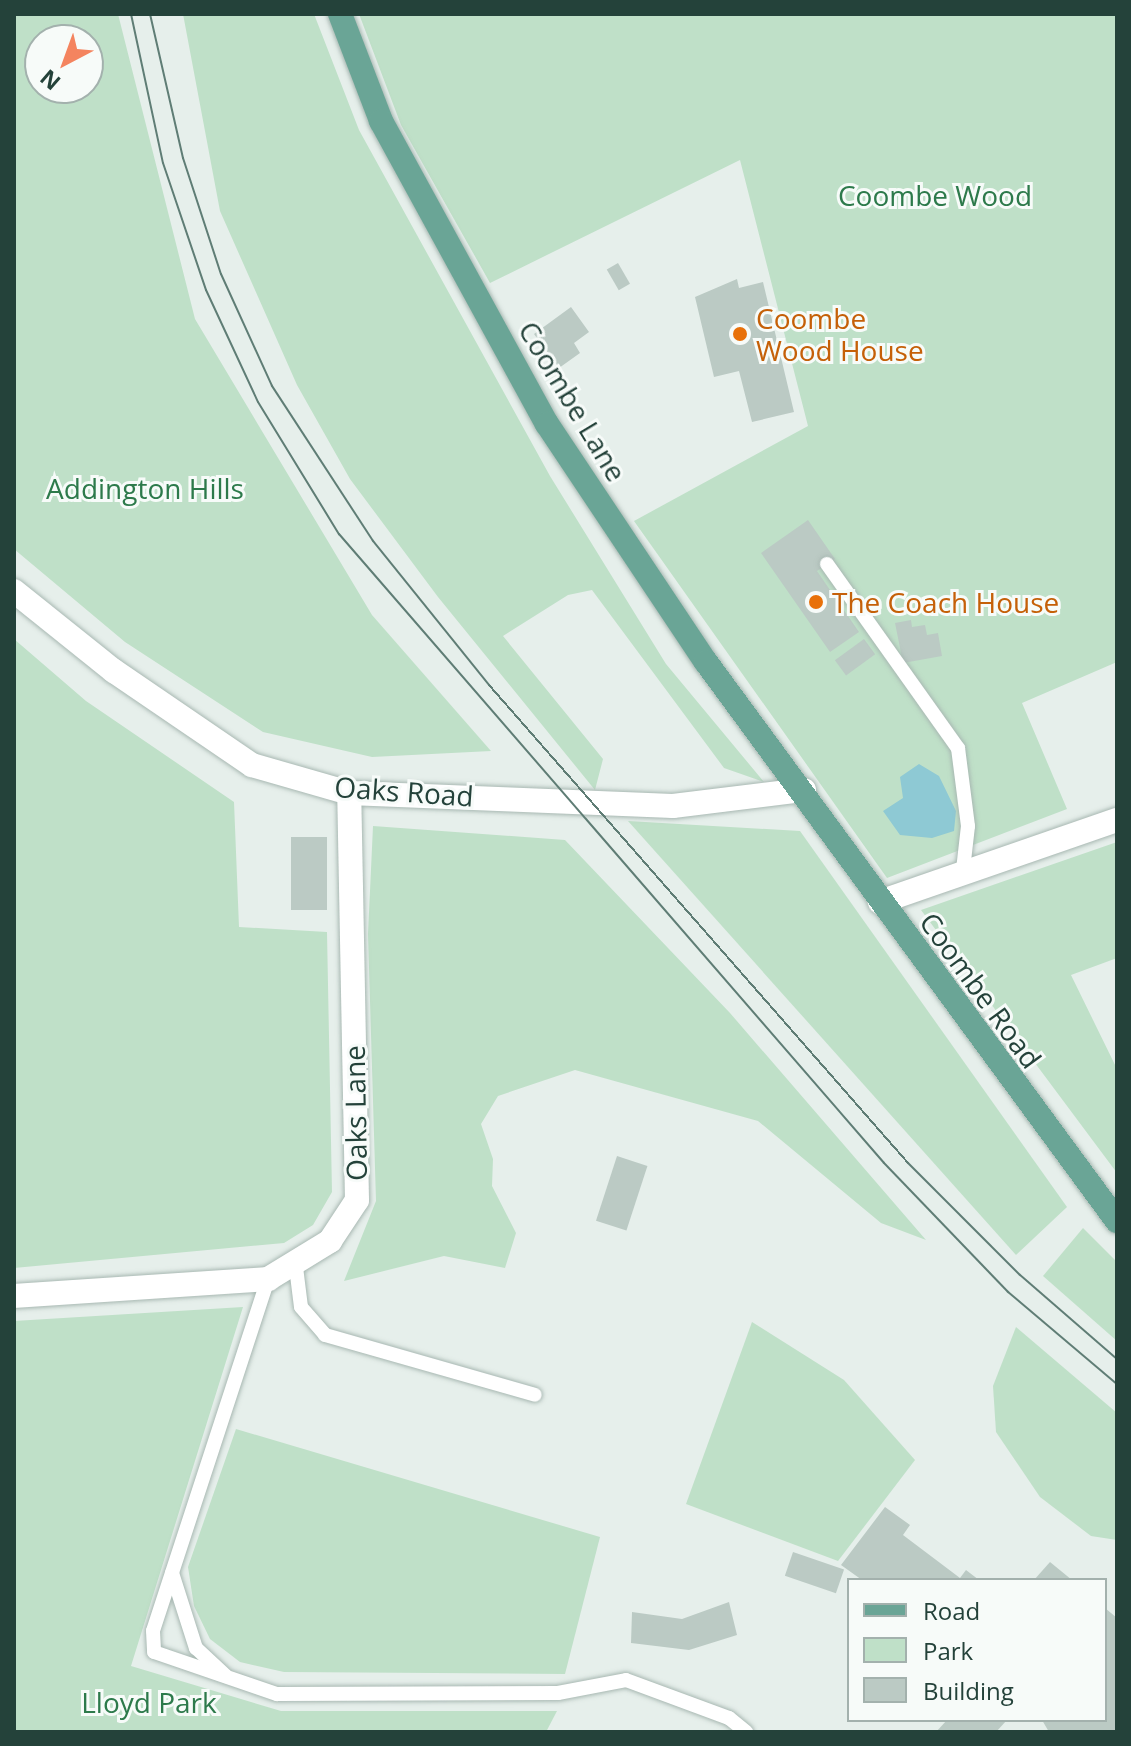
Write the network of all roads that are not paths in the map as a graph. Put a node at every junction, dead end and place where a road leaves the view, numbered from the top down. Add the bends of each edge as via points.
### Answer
1 (340, 14) edge
2 (827, 564) dead end
3 (14, 591) edge
4 (804, 790) junction
5 (349, 793) junction
6 (1117, 820) edge
7 (963, 870) junction
8 (880, 902) junction
9 (1117, 1221) edge
10 (296, 1267) junction
11 (268, 1279) junction
12 (14, 1296) edge
13 (535, 1395) dead end
14 (172, 1573) junction
15 (229, 1678) junction
16 (746, 1732) edge

1 - 4 main road, Coombe Lane via 381,121 547,424 706,662
2 - 7 lane via 958,748 968,826
3 - 5 street, Oaks Road via 114,671 252,765
4 - 5 street, Oaks Road via 673,806
4 - 8 main road, Coombe Road
5 - 10 street, Oaks Lane via 357,1200 330,1241
6 - 7 street
7 - 8 street
8 - 9 main road, Coombe Road
10 - 11 street, Oaks Lane
10 - 13 lane via 301,1307 325,1335
11 - 12 street, Oaks Lane
11 - 14 lane
14 - 15 lane via 196,1648
14 - 15 lane via 154,1652
15 - 16 lane via 277,1694 558,1693 626,1680 729,1718

